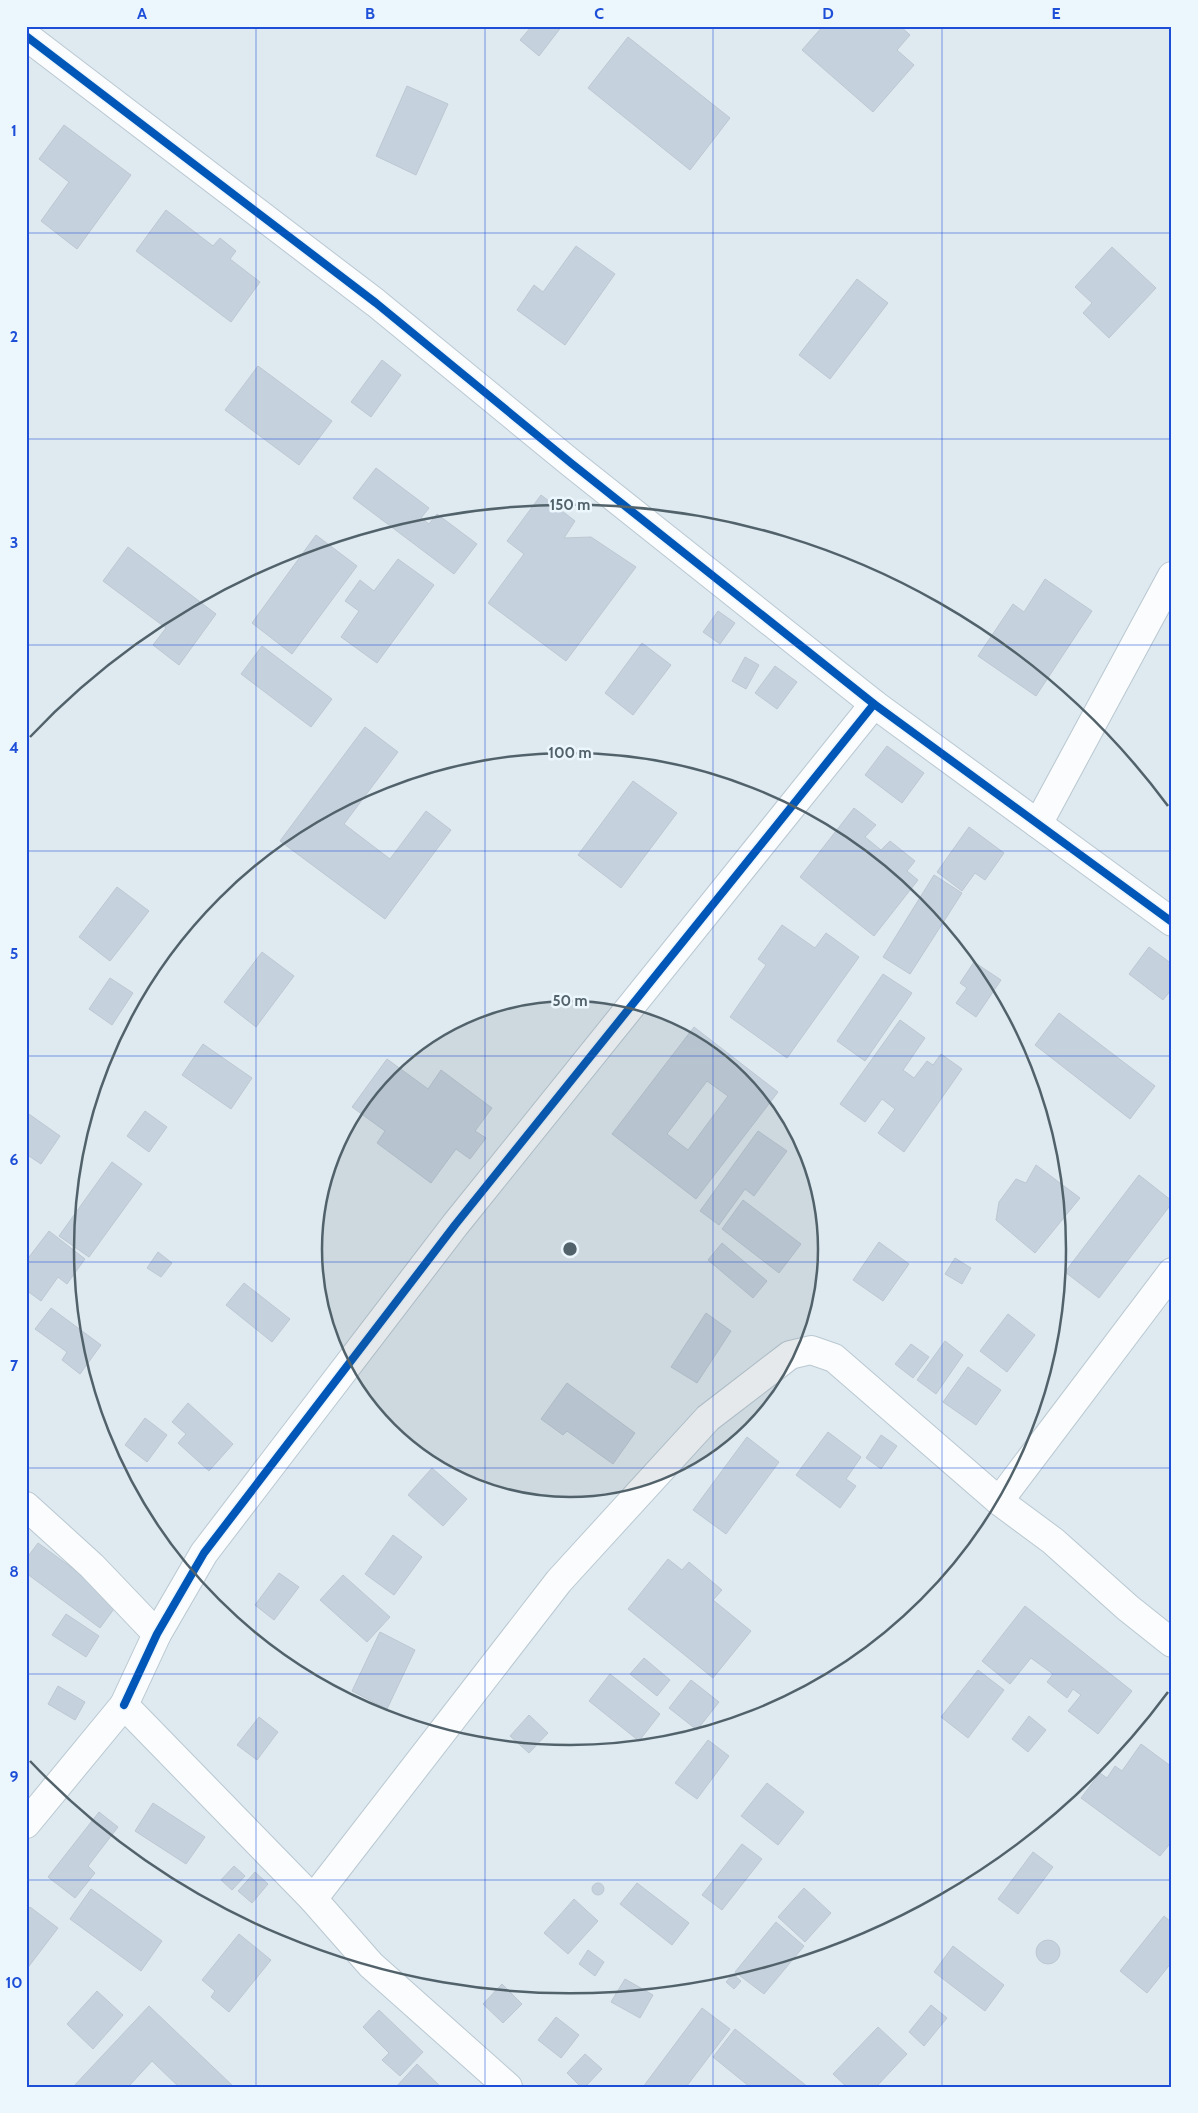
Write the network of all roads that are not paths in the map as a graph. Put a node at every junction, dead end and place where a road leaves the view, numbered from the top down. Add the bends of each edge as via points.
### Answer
1 (26, 36) edge
2 (1172, 576) edge
3 (874, 704) junction
4 (1038, 824) junction
5 (1172, 922) edge
6 (1172, 1272) edge
7 (999, 1501) junction
8 (26, 1506) edge
9 (157, 1634) junction
10 (1172, 1642) edge
11 (124, 1706) junction
12 (26, 1824) edge
13 (313, 1899) junction
14 (508, 2087) edge

1 - 3 street via 376,303
2 - 4 street
3 - 4 street
3 - 9 street via 443,1240 204,1553
4 - 5 street
6 - 7 street
7 - 10 street
7 - 13 street via 834,1358 811,1350 790,1355 708,1418 559,1581
8 - 9 street via 92,1566
9 - 11 street
11 - 12 street
11 - 13 street
13 - 14 street via 371,1965

